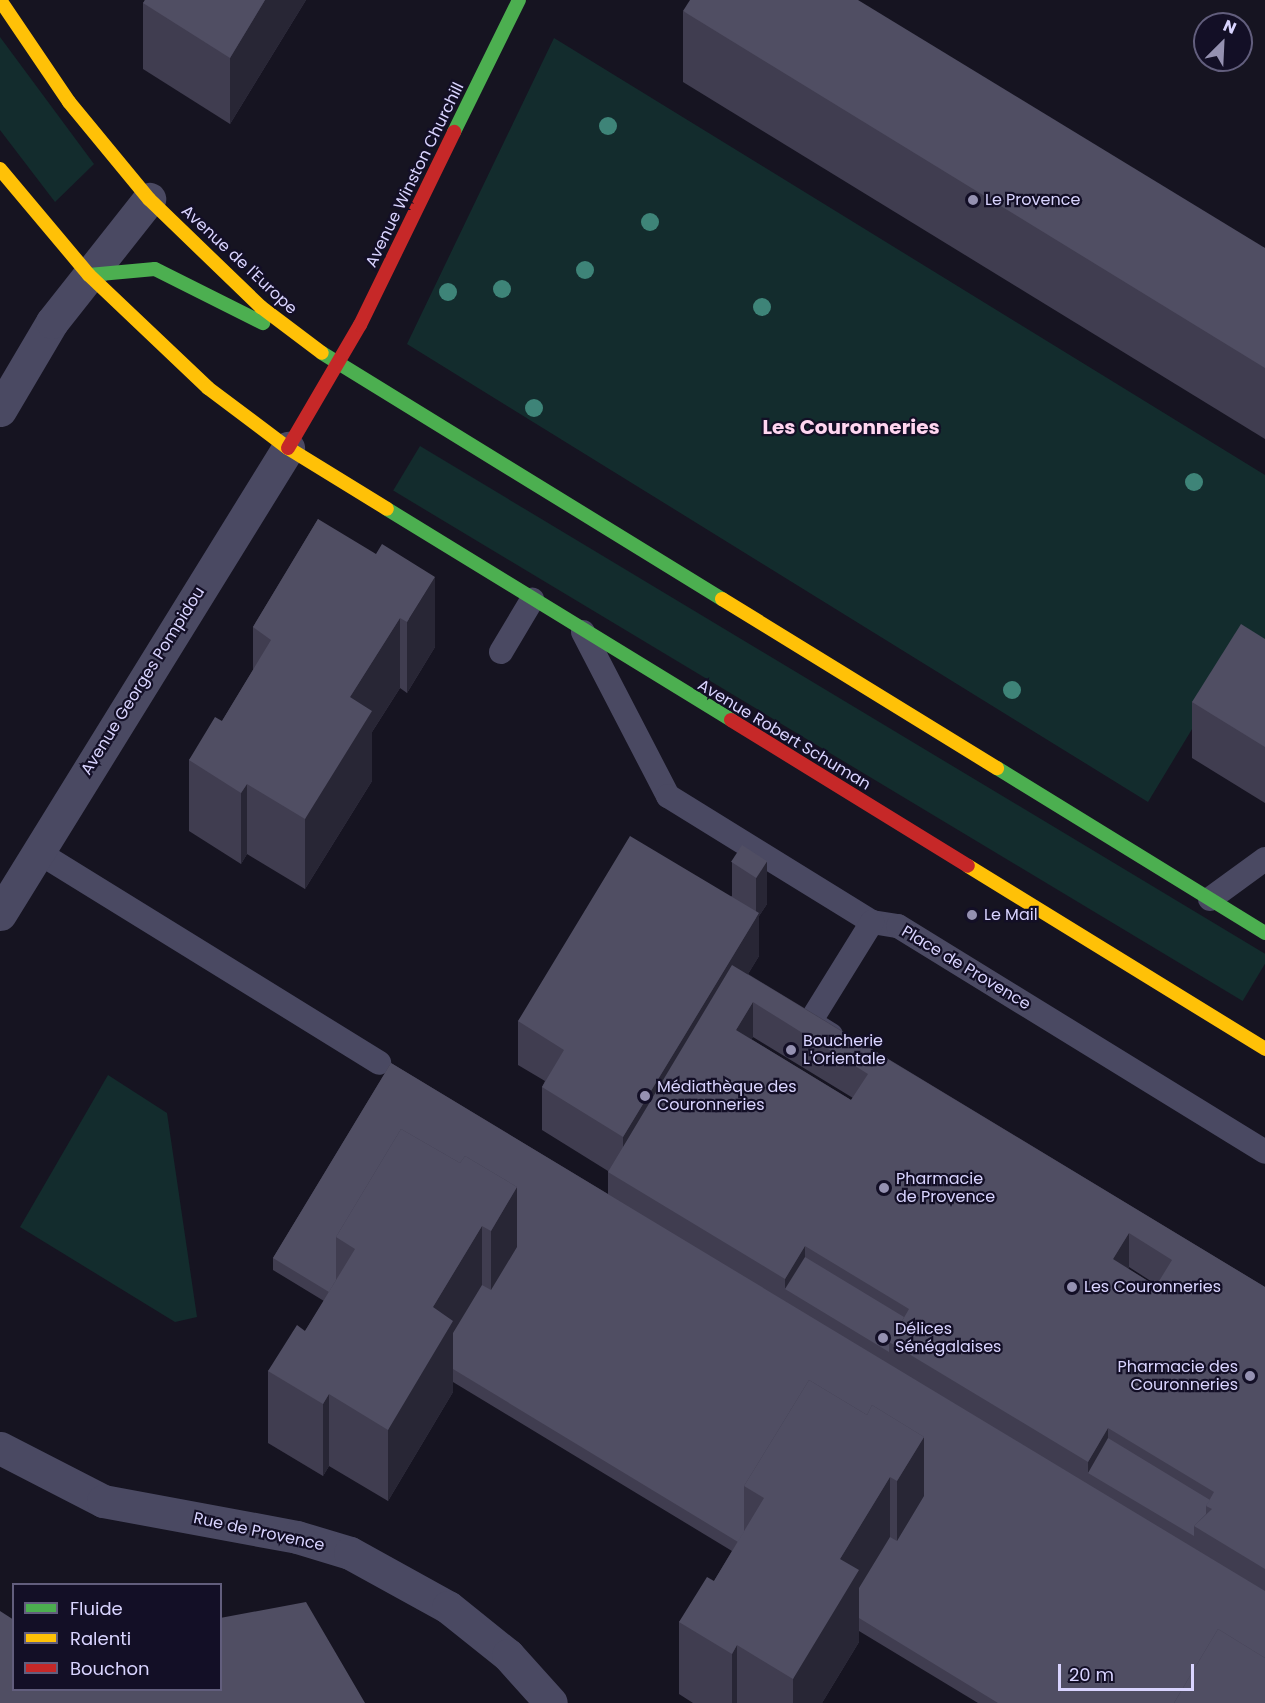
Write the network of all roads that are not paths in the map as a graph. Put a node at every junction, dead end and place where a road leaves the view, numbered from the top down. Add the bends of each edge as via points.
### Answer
1 (0, 0) edge
2 (519, 0) edge
3 (0, 169) edge
4 (149, 199) junction
5 (89, 274) junction
6 (319, 351) junction
7 (338, 364) junction
8 (0, 410) edge
9 (288, 448) junction
10 (532, 600) junction
11 (584, 632) junction
12 (501, 652) dead end
13 (38, 852) junction
14 (1265, 859) edge
15 (1210, 899) junction
16 (0, 914) edge
17 (872, 922) junction
18 (1265, 933) edge
19 (1265, 1048) edge
20 (856, 1051) edge
21 (379, 1062) dead end
22 (1265, 1152) edge
23 (0, 1448) edge
24 (551, 1703) edge

1 - 4 main road, Avenue de l'Europe via 69,102
2 - 7 main road, Avenue Winston Churchill
3 - 5 main road
4 - 5 street
4 - 6 main road, Avenue de l'Europe via 261,307
5 - 6 main road via 155,269
5 - 8 street via 52,322
5 - 9 main road via 208,388
6 - 7 main road, Avenue de l'Europe
7 - 9 main road
7 - 15 main road
9 - 10 main road, Avenue Robert Schuman
9 - 13 street, Avenue Georges Pompidou
10 - 11 main road, Avenue Robert Schuman
10 - 12 lane
11 - 17 lane, Place de Provence via 668,796
11 - 19 main road, Avenue Robert Schuman
13 - 16 street, Avenue Georges Pompidou
13 - 21 lane
14 - 15 lane
15 - 18 main road
17 - 20 lane via 810,1022
17 - 22 lane, Place de Provence via 898,926
23 - 24 street, Rue de Provence via 103,1501 297,1537 350,1553 448,1607 508,1655

